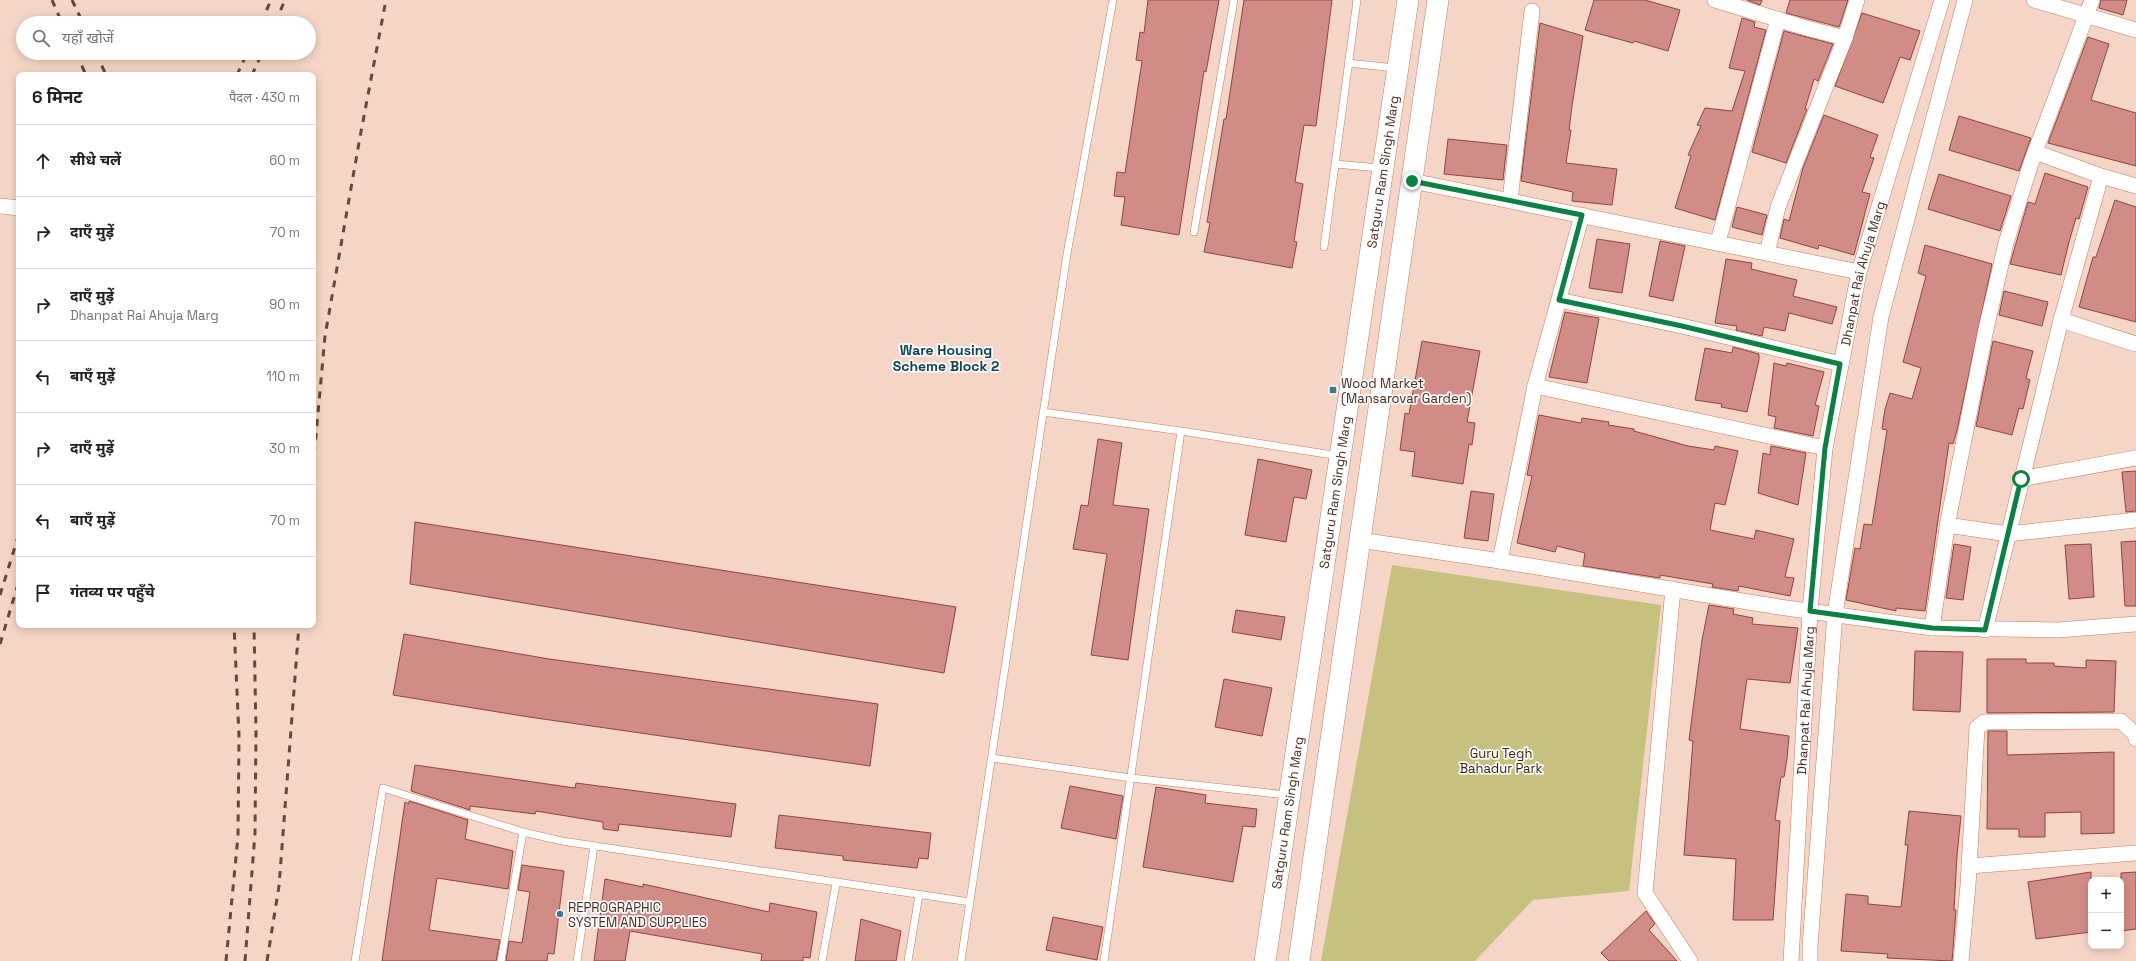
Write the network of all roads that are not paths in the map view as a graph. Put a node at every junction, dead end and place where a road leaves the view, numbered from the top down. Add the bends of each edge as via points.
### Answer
1 (1113, 0) edge
2 (1234, 0) edge
3 (1357, 0) edge
4 (1408, 0) edge
5 (1438, 0) edge
6 (1715, 0) edge
7 (1857, 0) edge
8 (1942, 0) edge
9 (1965, 0) edge
10 (2034, 0) edge
11 (2092, 0) edge
12 (1532, 11) dead end
13 (2086, 15) junction
14 (1778, 19) junction
15 (2136, 30) edge
16 (1845, 38) junction
17 (1348, 63) junction
18 (1397, 68) junction
19 (2035, 152) junction
20 (1335, 164) junction
21 (1383, 168) junction
22 (2101, 176) junction
23 (1412, 181) junction
24 (2136, 186) edge
25 (1510, 200) junction
26 (0, 206) edge
27 (16, 208) edge
28 (1582, 215) junction
29 (1194, 232) dead end
30 (1718, 242) junction
31 (1324, 247) dead end
32 (1767, 253) junction
33 (1859, 272) junction
34 (1559, 300) junction
35 (2061, 320) junction
36 (2136, 344) edge
37 (1840, 364) junction
38 (1535, 386) junction
39 (1043, 412) junction
40 (1181, 431) junction
41 (1825, 448) junction
42 (1340, 456) junction
43 (2136, 458) edge
44 (2021, 479) junction
45 (2136, 520) edge
46 (1948, 525) junction
47 (2008, 534) junction
48 (1360, 540) junction
49 (1500, 561) junction
50 (1673, 590) junction
51 (1810, 611) junction
52 (1835, 614) junction
53 (2136, 624) edge
54 (1932, 628) junction
55 (1985, 630) junction
56 (2136, 739) edge
57 (992, 758) junction
58 (1131, 778) junction
59 (1290, 796) junction
60 (522, 832) junction
61 (594, 846) junction
62 (2136, 853) edge
63 (1968, 866) junction
64 (836, 884) junction
65 (919, 895) junction
66 (970, 902) junction
67 (355, 961) edge
68 (501, 961) edge
69 (577, 961) edge
70 (822, 961) edge
71 (908, 961) edge
72 (961, 961) edge
73 (1104, 961) edge
74 (1265, 961) edge
75 (1299, 961) edge
76 (1690, 961) edge
77 (1791, 961) edge
78 (1810, 961) edge
79 (1961, 961) edge

1 - 39 lane via 1067,254
2 - 29 lane
3 - 17 lane
4 - 18 main road, Satguru Ram Singh Marg
5 - 23 main road
6 - 14 street
7 - 16 street
8 - 33 street, Dhanpat Rai Ahuja Marg
9 - 52 street, Dhanpat Rai Ahuja Marg via 1881,317
10 - 13 street
11 - 13 street
12 - 25 street
13 - 15 street
13 - 19 street
14 - 16 street
14 - 30 street
16 - 32 street via 1778,207
17 - 18 lane
17 - 20 lane
18 - 21 main road, Satguru Ram Singh Marg
19 - 22 street
19 - 46 street via 2006,243 1994,293
20 - 21 lane
20 - 31 lane
21 - 42 main road, Satguru Ram Singh Marg
22 - 24 street
22 - 35 street
23 - 25 street
23 - 48 main road
25 - 28 street
26 - 27 street
28 - 30 street
28 - 34 street
30 - 32 street
32 - 33 street
33 - 37 street, Dhanpat Rai Ahuja Marg
34 - 37 street
34 - 38 street
35 - 36 street
35 - 44 street
37 - 41 street, Dhanpat Rai Ahuja Marg
38 - 41 street
38 - 49 street
39 - 40 lane
39 - 57 lane
40 - 42 lane
40 - 58 lane
41 - 51 street, Dhanpat Rai Ahuja Marg
42 - 59 main road, Satguru Ram Singh Marg
43 - 44 street
44 - 47 street
45 - 47 street
46 - 47 street
46 - 54 street
47 - 55 street
48 - 49 street
48 - 75 main road
49 - 50 street
50 - 51 street
50 - 76 street via 1645,893
51 - 52 street
51 - 77 street, Dhanpat Rai Ahuja Marg
52 - 54 street
52 - 78 street, Dhanpat Rai Ahuja Marg
53 - 55 street via 2058,630
54 - 55 street
56 - 63 street via 2135,734 2121,722 1984,722 1977,728
57 - 58 lane
57 - 66 lane
58 - 59 lane
58 - 73 lane
59 - 74 main road, Satguru Ram Singh Marg
60 - 61 lane
60 - 67 lane via 383,788
60 - 68 lane
61 - 64 lane
61 - 69 lane
62 - 63 street
63 - 79 street
64 - 65 lane
64 - 70 lane
65 - 66 lane
65 - 71 lane
66 - 72 lane

